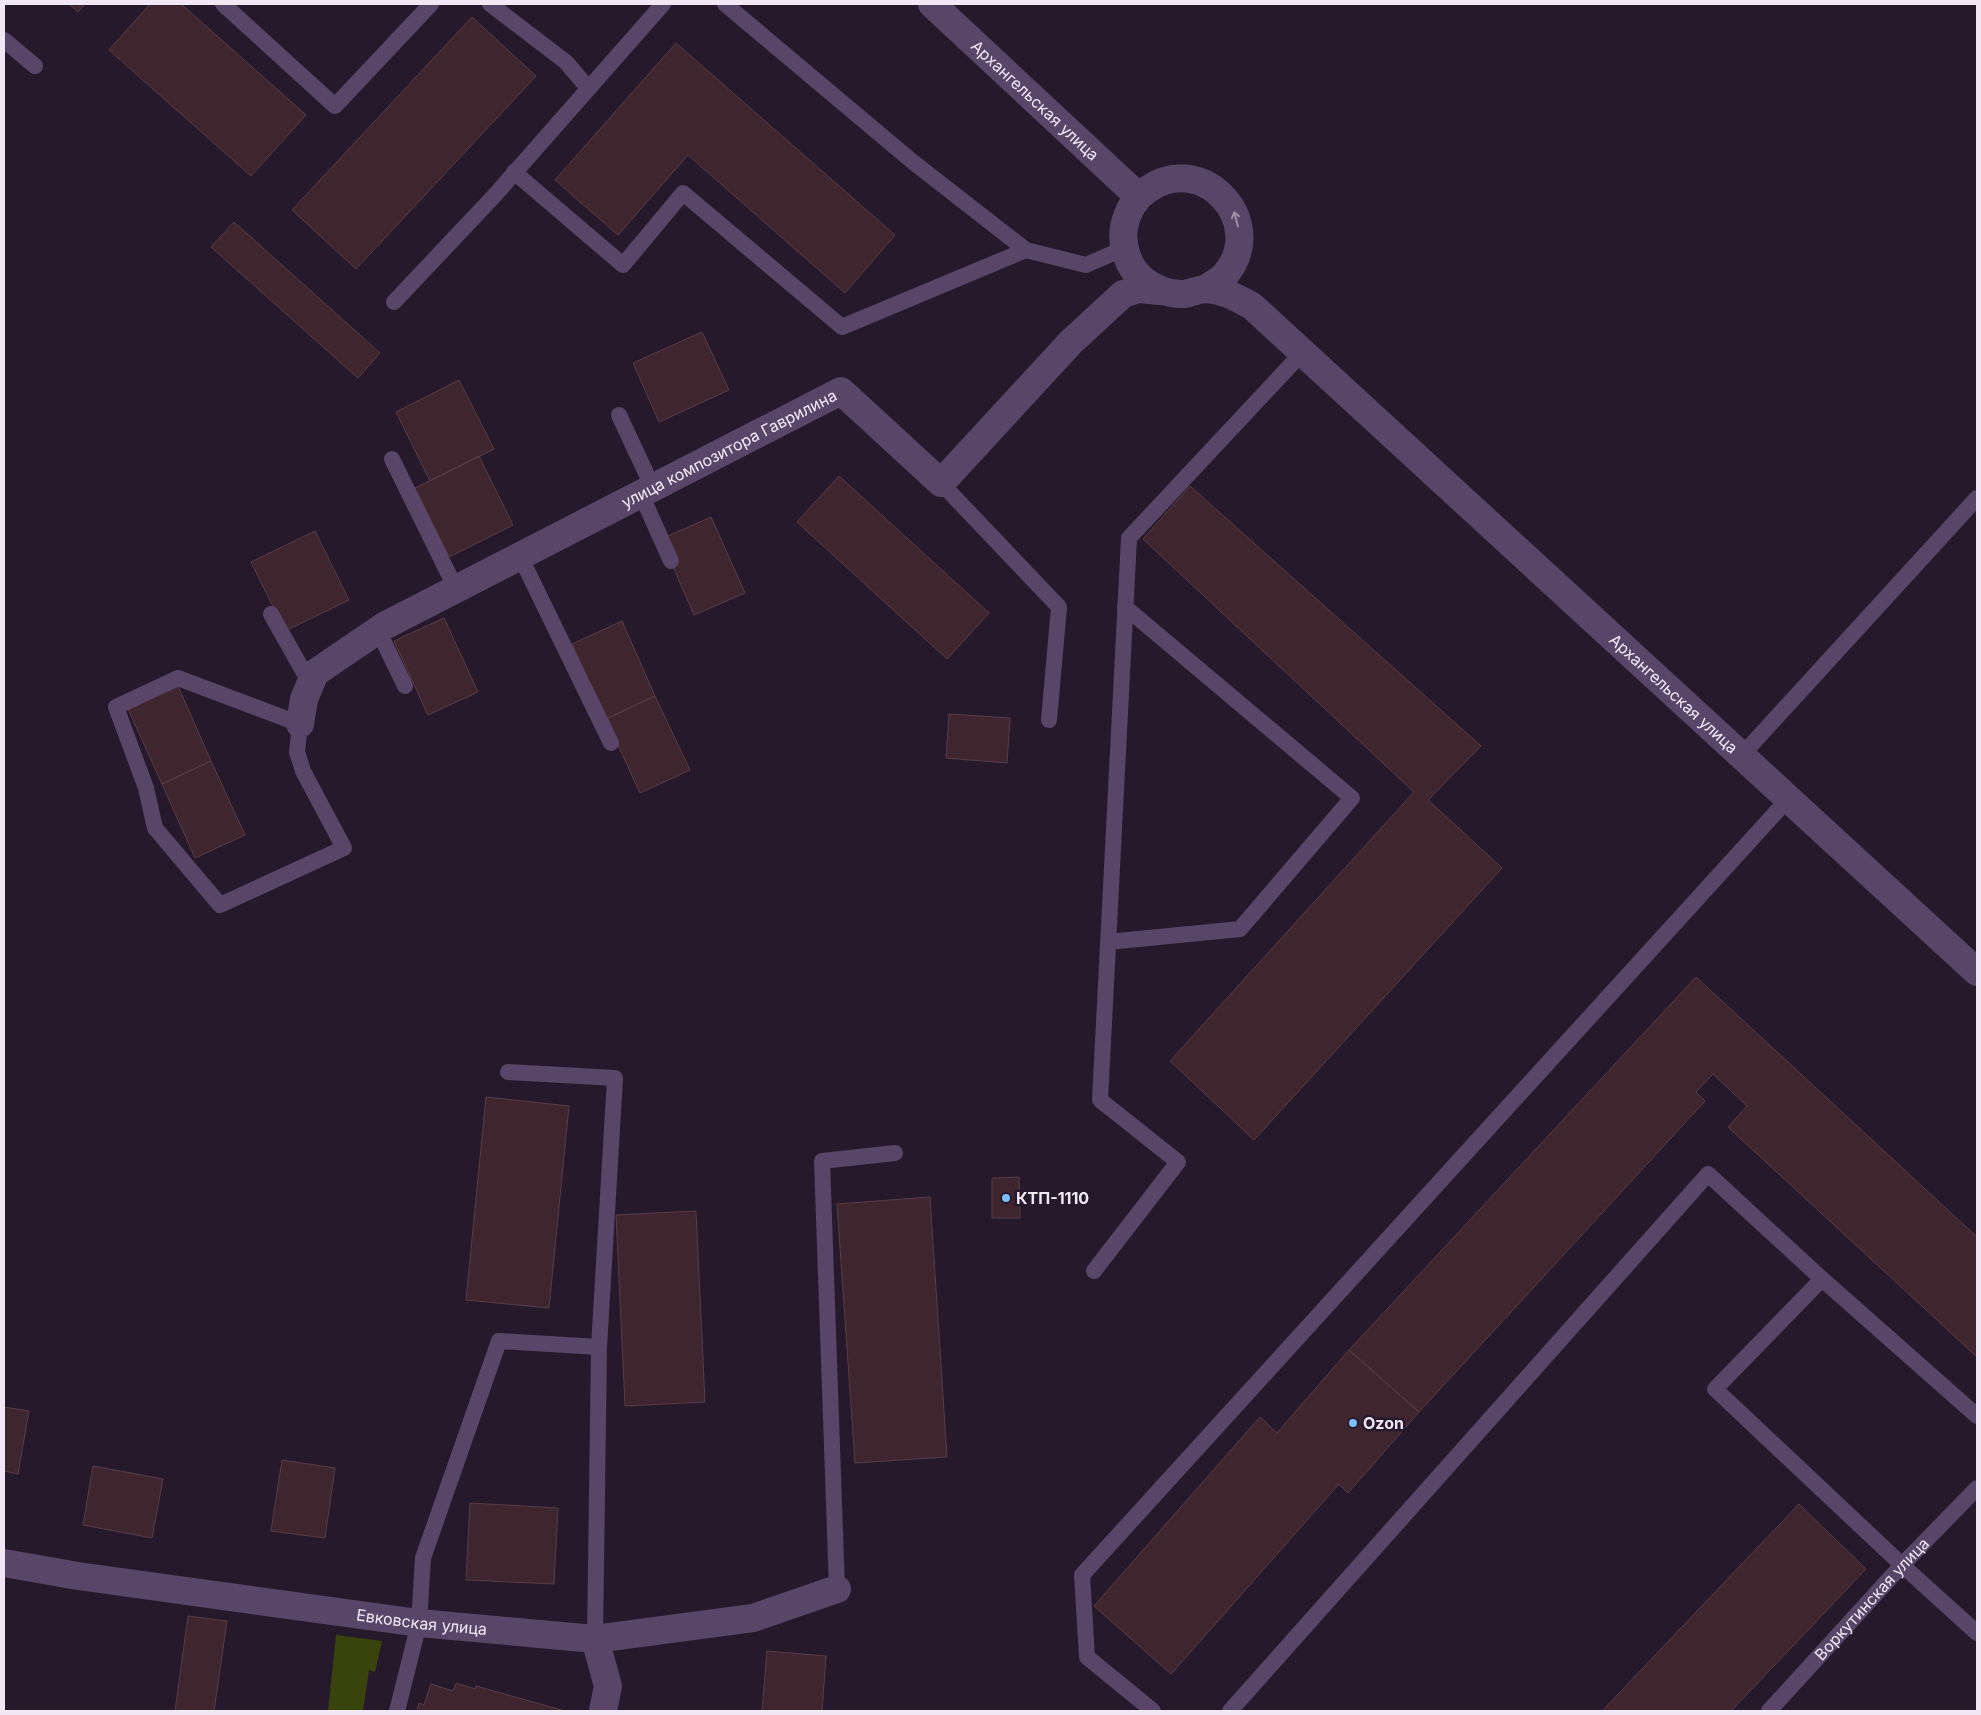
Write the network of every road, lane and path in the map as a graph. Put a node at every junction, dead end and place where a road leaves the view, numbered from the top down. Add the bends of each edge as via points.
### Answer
1 (222, 4) edge
2 (431, 4) edge
3 (490, 4) edge
4 (663, 4) edge
5 (725, 4) edge
6 (932, 4) edge
7 (4, 40) edge
8 (35, 66) dead end
9 (588, 88) junction
10 (514, 172) junction
11 (1138, 196) junction
12 (1026, 250) junction
13 (1126, 254) junction
14 (1236, 257) junction
15 (1205, 289) junction
16 (1160, 291) junction
17 (1123, 294) junction
18 (394, 302) dead end
19 (1252, 306) junction
20 (1303, 352) junction
21 (619, 415) dead end
22 (392, 459) dead end
23 (942, 483) junction
24 (647, 491) junction
25 (1977, 498) edge
26 (520, 556) junction
27 (671, 561) dead end
28 (456, 589) junction
29 (1125, 607) junction
30 (271, 614) dead end
31 (378, 630) junction
32 (311, 685) junction
33 (405, 686) dead end
34 (1049, 720) dead end
35 (300, 724) junction
36 (611, 743) dead end
37 (1741, 756) junction
38 (1788, 799) junction
39 (1108, 942) junction
40 (1977, 972) edge
41 (508, 1072) dead end
42 (895, 1153) dead end
43 (1094, 1271) dead end
44 (1822, 1279) junction
45 (599, 1347) junction
46 (1977, 1416) edge
47 (1977, 1488) edge
48 (4, 1563) edge
49 (1902, 1565) junction
50 (837, 1589) joint
51 (419, 1622) junction
52 (1977, 1633) edge
53 (596, 1639) junction
54 (397, 1711) edge
55 (603, 1711) edge
56 (1153, 1711) edge
57 (1230, 1711) edge
58 (1769, 1711) edge

1 - 2 lane via 335,106
3 - 9 lane via 566,62
4 - 9 lane
5 - 12 lane via 913,162
6 - 11 street, Архангельская улица
7 - 8 lane
9 - 10 lane
10 - 12 lane via 623,265 683,193 842,327
10 - 18 lane
11 - 13 street via 1126,215 1123,238
14 -> 11 street via 1240,234 1234,212 1221,193 1202,182 1180,177 1157,183
12 - 13 lane via 1086,265
13 - 16 street via 1141,278
13 - 17 street via 1128,278
14 - 15 street via 1224,276
14 - 19 street via 1239,280
15 - 16 street via 1183,294
15 - 19 street via 1228,293
16 - 17 street via 1139,289
17 - 23 street via 1070,342
19 - 20 street, Архангельская улица
20 - 29 lane via 1129,538
20 - 37 street, Архангельская улица
21 - 24 lane
22 - 28 lane
23 - 24 street, улица композитора Гаврилина via 841,391
23 - 34 lane via 1059,607
24 - 26 street, улица композитора Гаврилина
24 - 27 lane
25 - 37 lane
26 - 28 street, улица композитора Гаврилина
26 - 36 lane
28 - 31 street, улица композитора Гаврилина
29 - 39 lane
29 - 39 lane via 1352,798 1240,929
30 - 32 lane
31 - 32 street, улица композитора Гаврилина via 315,673
31 - 33 lane
32 - 35 street, улица композитора Гаврилина via 304,699
35 - 35 lane via 297,752 304,772 344,848 220,905 155,828 146,788 116,707 178,678
37 - 38 street, Архангельская улица
38 - 40 street, Архангельская улица
38 - 56 lane via 1082,1575 1086,1657
39 - 43 lane via 1100,1100 1178,1162
41 - 45 lane via 615,1078
42 - 50 lane via 822,1161
44 - 46 lane
44 - 49 lane via 1715,1389
44 - 57 lane via 1708,1174
45 - 51 lane via 499,1341 423,1558
45 - 53 lane
47 - 49 lane, Воркутинская улица
48 - 51 street, Евковская улица
49 - 52 lane
49 - 58 lane, Воркутинская улица
50 - 53 street, Евковская улица via 753,1618
51 - 53 street, Евковская улица
51 - 54 lane
53 - 55 street via 608,1686

